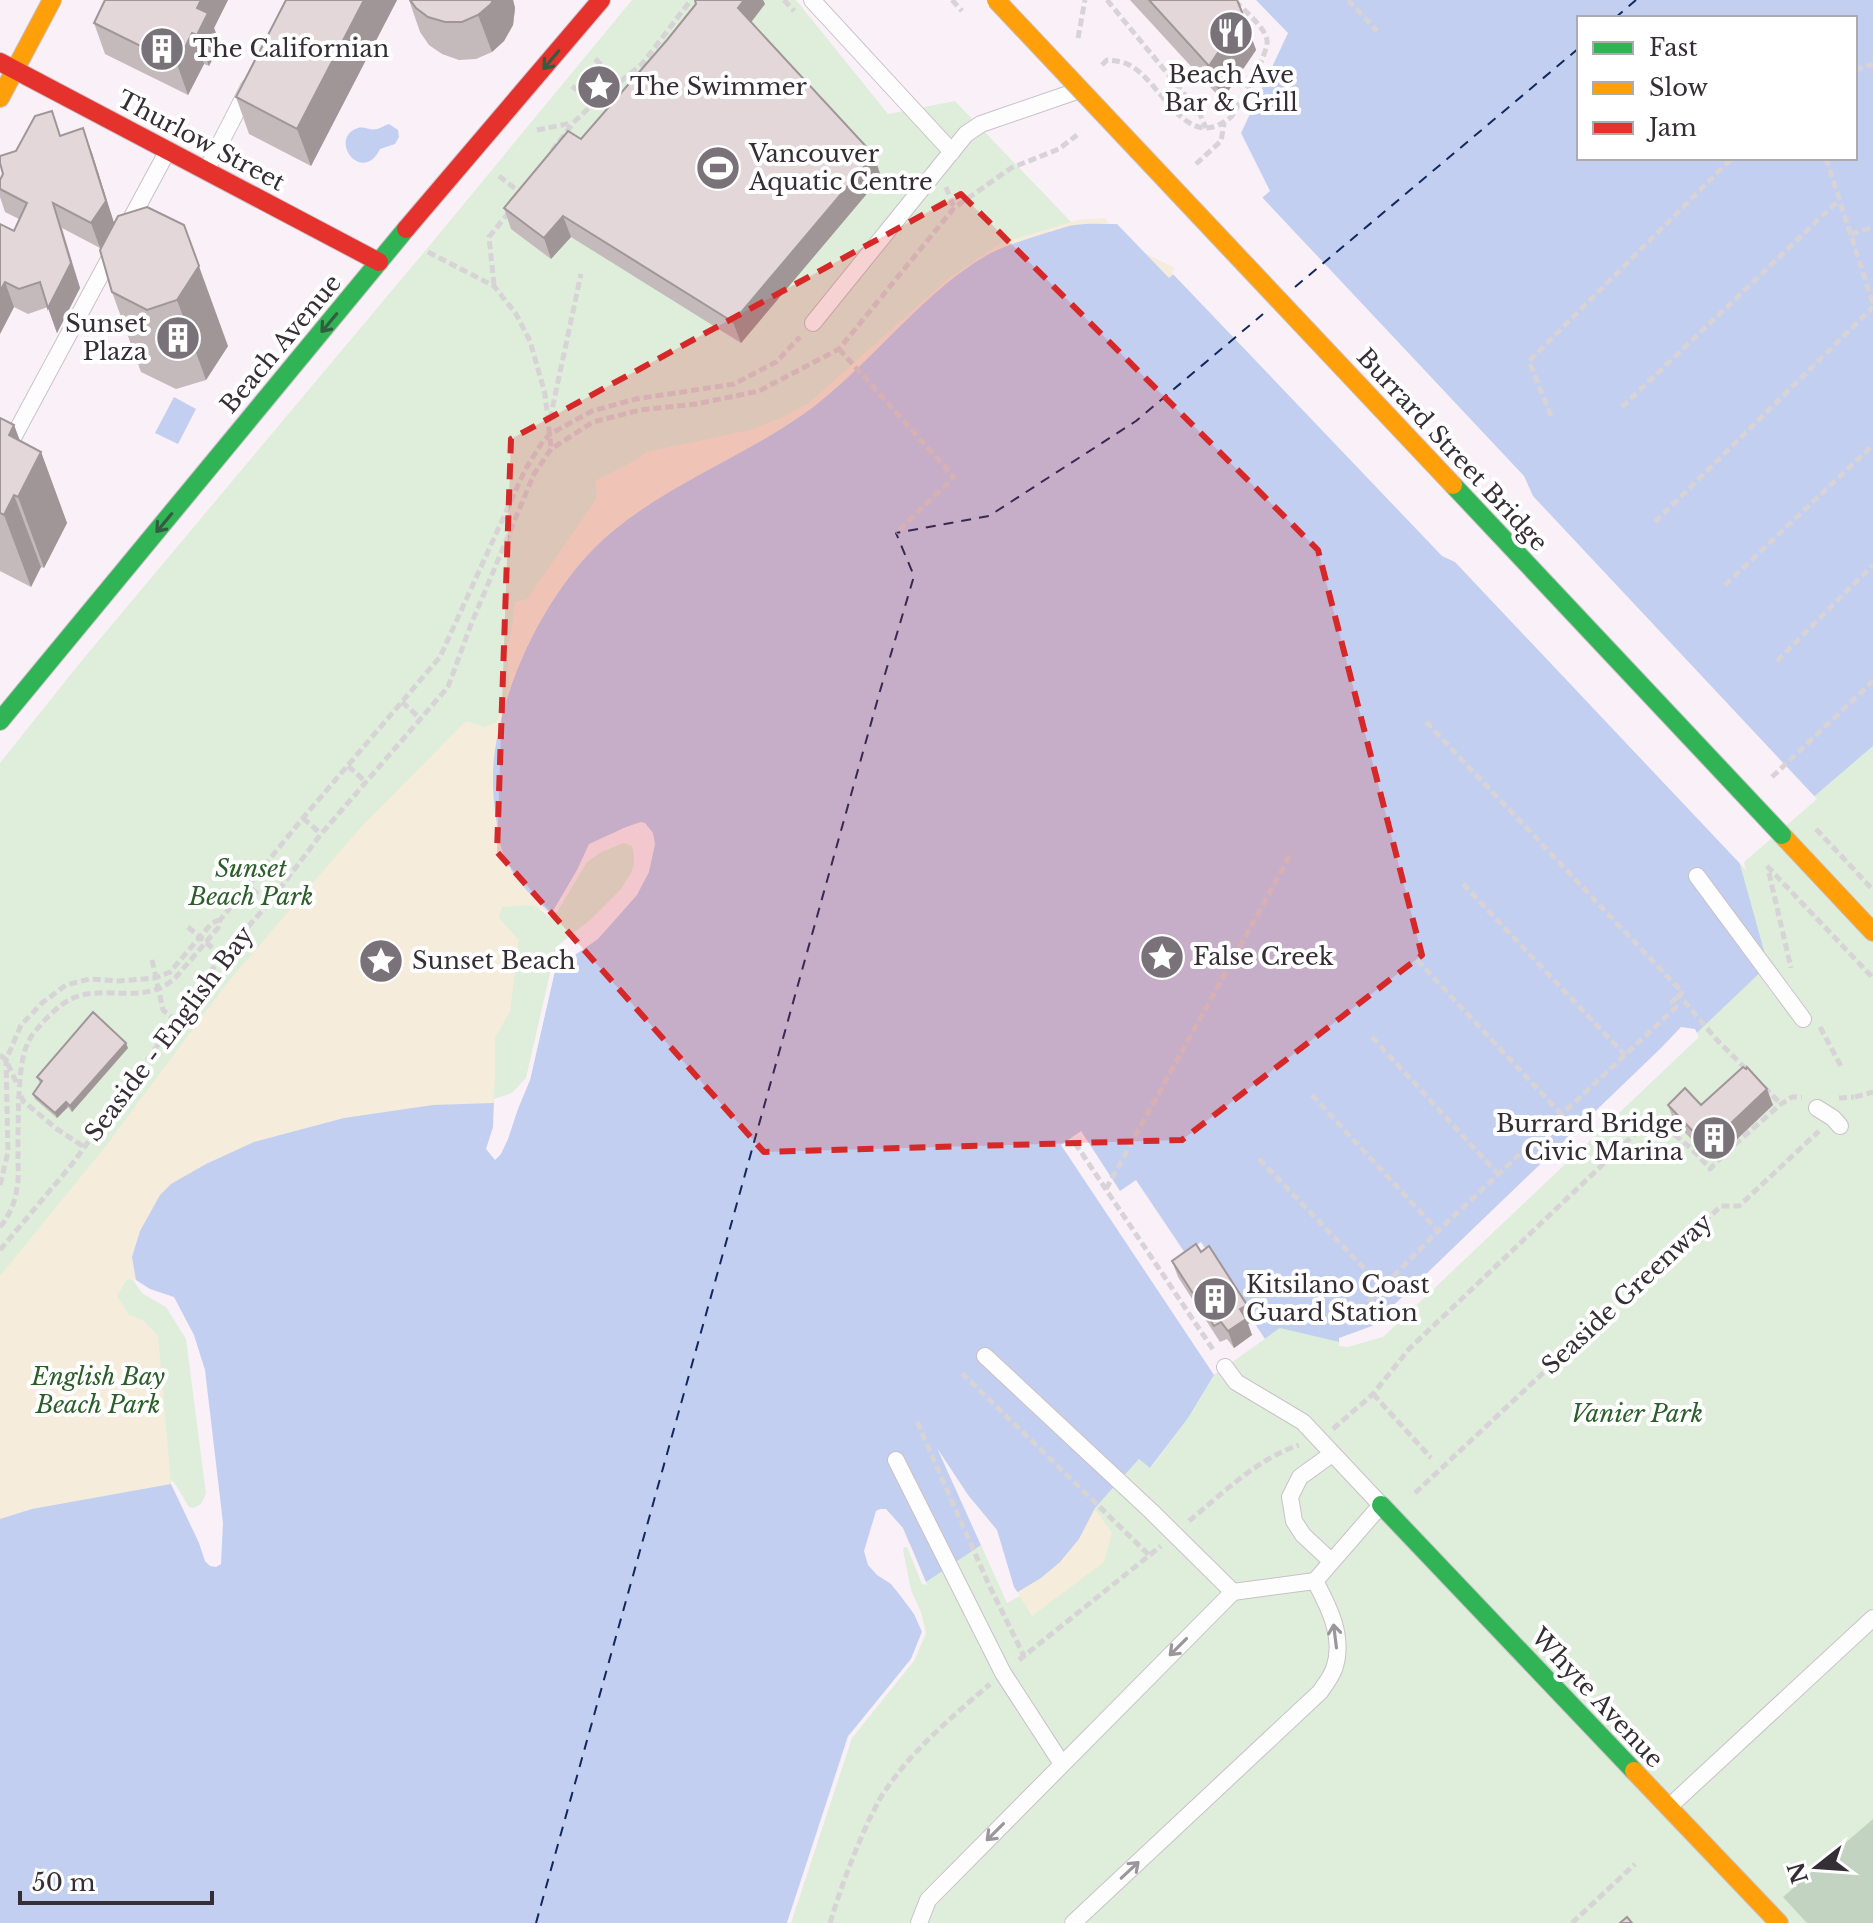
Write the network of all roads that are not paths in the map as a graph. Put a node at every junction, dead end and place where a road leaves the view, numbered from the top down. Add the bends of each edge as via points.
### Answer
1 (52, 0) edge
2 (601, 0) edge
3 (812, 0) edge
4 (996, 0) edge
5 (8, 66) edge
6 (253, 79) edge
7 (0, 98) edge
8 (168, 150) junction
9 (952, 152) junction
10 (206, 171) junction
11 (1185, 209) dead end
12 (379, 262) junction
13 (813, 323) road end
14 (0, 462) edge
15 (0, 721) edge
16 (1697, 876) dead end
17 (1873, 932) edge
18 (1803, 1019) dead end
19 (1815, 1103) road end
20 (1837, 1122) road end
21 (985, 1356) dead end
22 (1225, 1367) road end
23 (1332, 1454) junction
24 (896, 1460) dead end
25 (1386, 1510) junction
26 (1331, 1561) junction
27 (1315, 1581) junction
28 (1233, 1592) junction
29 (1873, 1618) edge
30 (1062, 1764) junction
31 (1669, 1807) junction
32 (919, 1923) edge
33 (1073, 1923) edge
34 (1779, 1923) edge

1 - 5 street
2 -> 12 street, Beach Avenue
3 - 9 lane
4 - 17 street, Burrard Street Bridge, bridge
5 - 7 street
5 - 8 street, Thurlow Street
6 - 10 lane
8 - 10 street, Thurlow Street
8 - 14 lane
9 - 11 lane via 981,124 1078,91
9 - 13 lane
10 - 12 street, Thurlow Street
12 -> 15 street, Beach Avenue
16 - 18 lane
19 - 20 lane
21 - 28 lane
22 - 23 lane via 1236,1382 1303,1422
23 - 25 lane
23 - 26 lane via 1300,1477 1290,1497 1294,1521
24 - 30 lane via 1003,1673
25 - 26 lane
25 - 31 street, Whyte Avenue
26 - 27 lane
27 - 28 lane
33 -> 27 lane via 1320,1692 1334,1668 1338,1642
28 -> 30 lane
29 - 31 lane
30 -> 32 lane via 928,1900
31 - 34 street, Whyte Avenue

